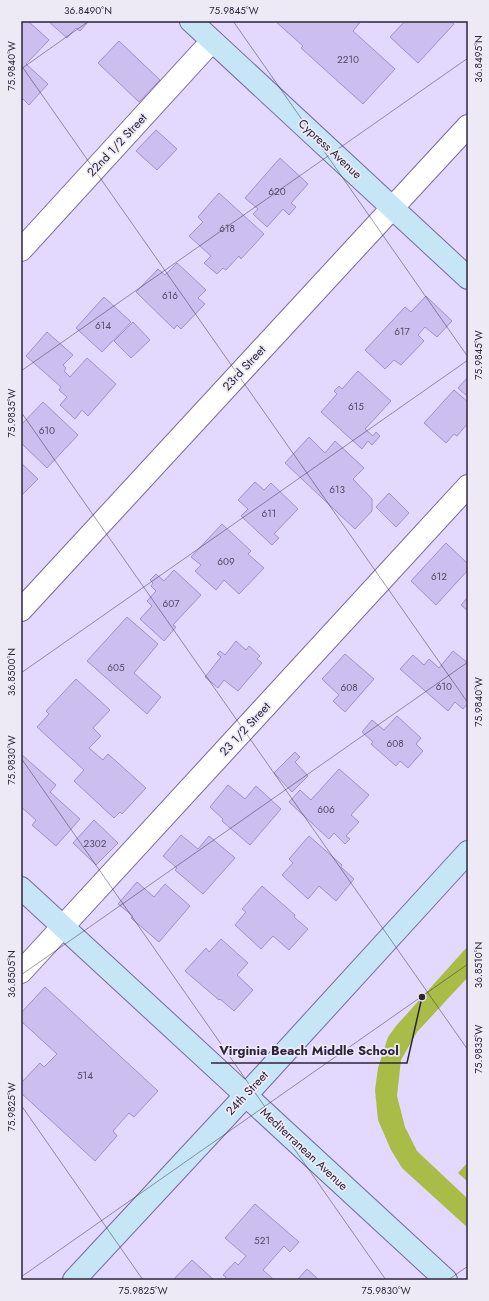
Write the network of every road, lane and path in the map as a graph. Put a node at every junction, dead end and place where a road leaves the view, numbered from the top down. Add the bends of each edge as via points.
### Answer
1 (191, 21) edge
2 (212, 41) junction
3 (468, 126) edge
4 (393, 207) junction
5 (21, 250) edge
6 (468, 278) edge
7 (468, 486) edge
8 (21, 610) edge
9 (468, 852) edge
10 (21, 888) edge
11 (63, 927) junction
12 (21, 972) edge
13 (246, 1095) junction
14 (74, 1280) edge
15 (446, 1280) edge

1 - 2 street, Cypress Avenue
2 - 4 street, Cypress Avenue
2 - 5 street, 22nd 1/2 Street
3 - 4 street, 23rd Street
4 - 6 street, Cypress Avenue
4 - 8 street, 23rd Street
7 - 11 street, 23 1/2 Street
9 - 13 street, 24th Street
10 - 11 street, Mediterranean Avenue
11 - 12 street, 23 1/2 Street
11 - 13 street, Mediterranean Avenue
13 - 14 street, 24th Street
13 - 15 street, Mediterranean Avenue

